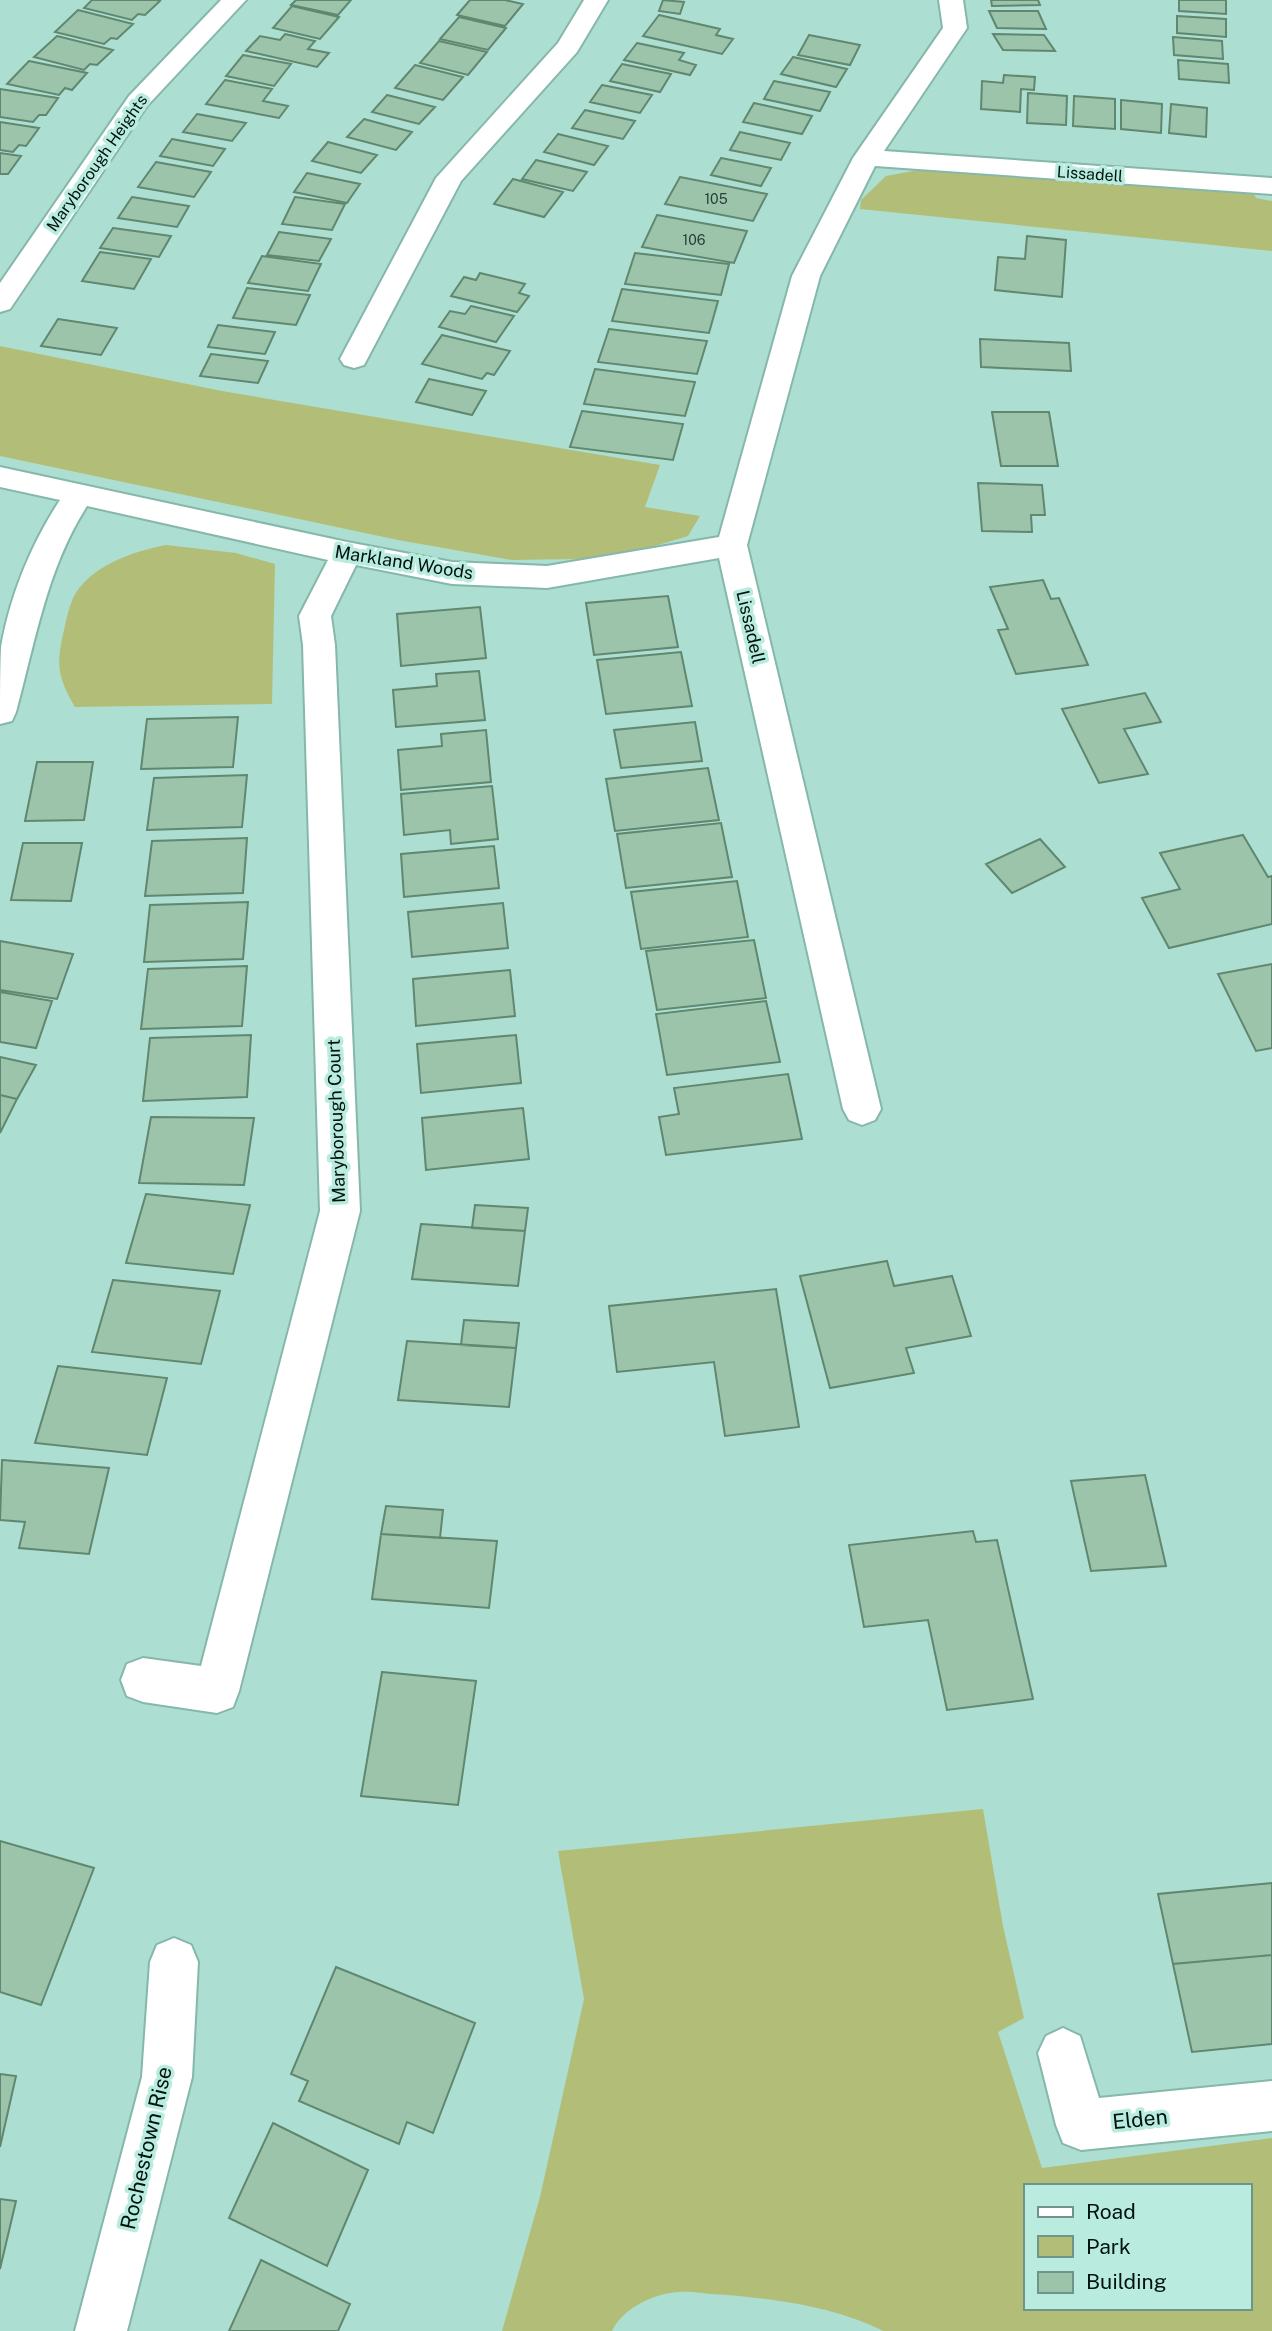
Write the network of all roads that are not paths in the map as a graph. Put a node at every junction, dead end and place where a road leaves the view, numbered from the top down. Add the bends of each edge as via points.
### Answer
1 (234, 0) edge
2 (596, 0) edge
3 (951, 0) edge
4 (866, 158) junction
5 (1272, 186) edge
6 (0, 303) edge
7 (354, 359) dead end
8 (0, 477) edge
9 (78, 496) junction
10 (732, 544) junction
11 (347, 553) junction
12 (0, 712) edge
13 (862, 1109) dead end
14 (143, 1680) dead end
15 (174, 1962) dead end
16 (1063, 2053) dead end
17 (1272, 2106) edge
18 (101, 2331) edge

1 - 6 street, Maryborough Heights via 138,101
2 - 7 street via 568,47 449,178
3 - 4 street, Lissadell via 955,28
4 - 5 street, Lissadell
4 - 10 street, Lissadell via 806,276
8 - 9 street, Markland Woods
9 - 11 street, Markland Woods
9 - 12 street via 43,559
10 - 11 street, Markland Woods via 547,577 452,573
10 - 13 street, Lissadell
11 - 14 street, Maryborough Court via 315,615 340,1211 217,1691
15 - 18 street, Rochestown Rise via 167,2077
16 - 17 street, Elden via 1081,2125

